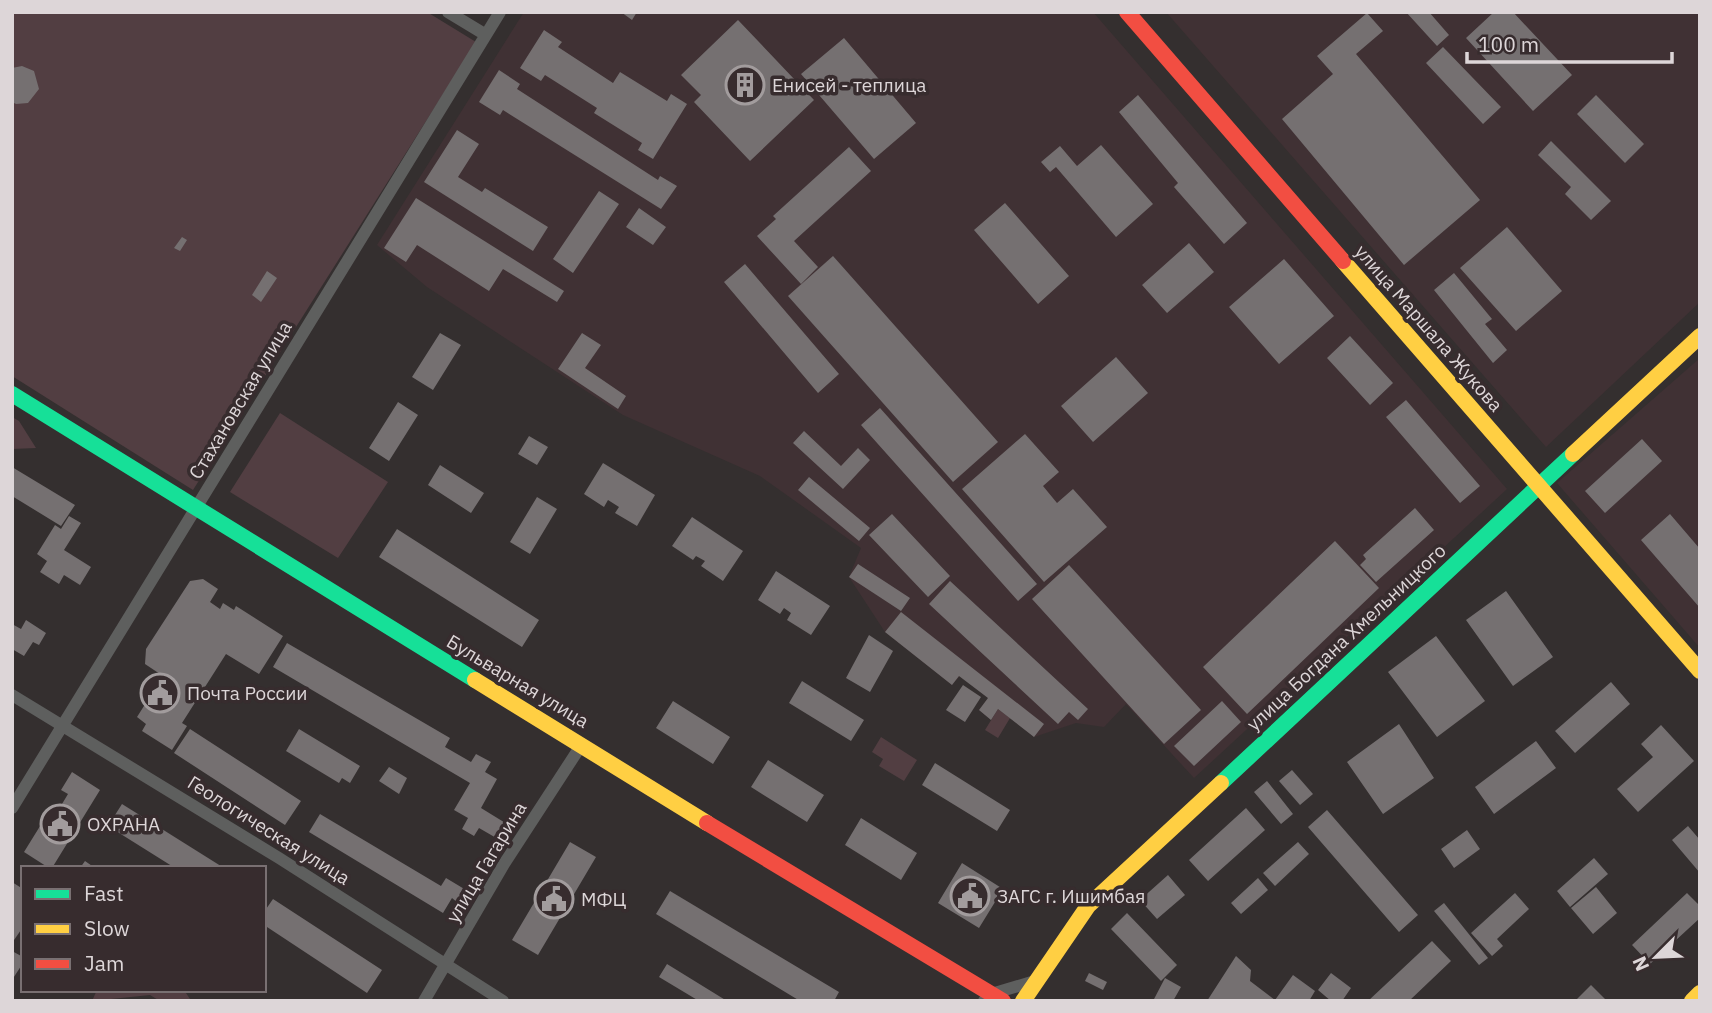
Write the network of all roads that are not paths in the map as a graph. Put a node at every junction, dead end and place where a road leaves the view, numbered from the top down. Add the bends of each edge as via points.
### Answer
1 (448, 12) edge
2 (500, 12) edge
3 (1128, 12) edge
4 (486, 35) junction
5 (1700, 336) edge
6 (12, 394) edge
7 (1538, 485) junction
8 (197, 509) junction
9 (1700, 671) edge
10 (12, 695) edge
11 (63, 726) junction
12 (582, 744) junction
13 (12, 808) edge
14 (446, 967) junction
15 (1035, 981) junction
16 (1700, 993) edge
17 (986, 998) edge
18 (424, 1001) edge
19 (503, 1001) edge
20 (1003, 1001) edge
21 (1023, 1001) edge
22 (1692, 1001) edge

1 - 4 street
2 - 4 street, Стахановская улица
3 - 7 street, улица Маршала Жукова
4 - 8 street, Стахановская улица
5 - 7 street, улица Богдана Хмельницкого
6 - 8 street, Бульварная улица
7 - 9 street, улица Маршала Жукова
7 - 15 street, улица Богдана Хмельницкого via 1088,906
8 - 11 street, Стахановская улица
8 - 12 street, Бульварная улица
10 - 11 street, Геологическая улица
11 - 13 street, Стахановская улица
11 - 14 street, Геологическая улица
12 - 14 street, улица Гагарина via 504,864
12 - 17 street, Бульварная улица
14 - 18 street, улица Гагарина
14 - 19 street, Геологическая улица
15 - 17 street
15 - 21 street, улица Богдана Хмельницкого
16 - 22 street
17 - 20 street, Бульварная улица

